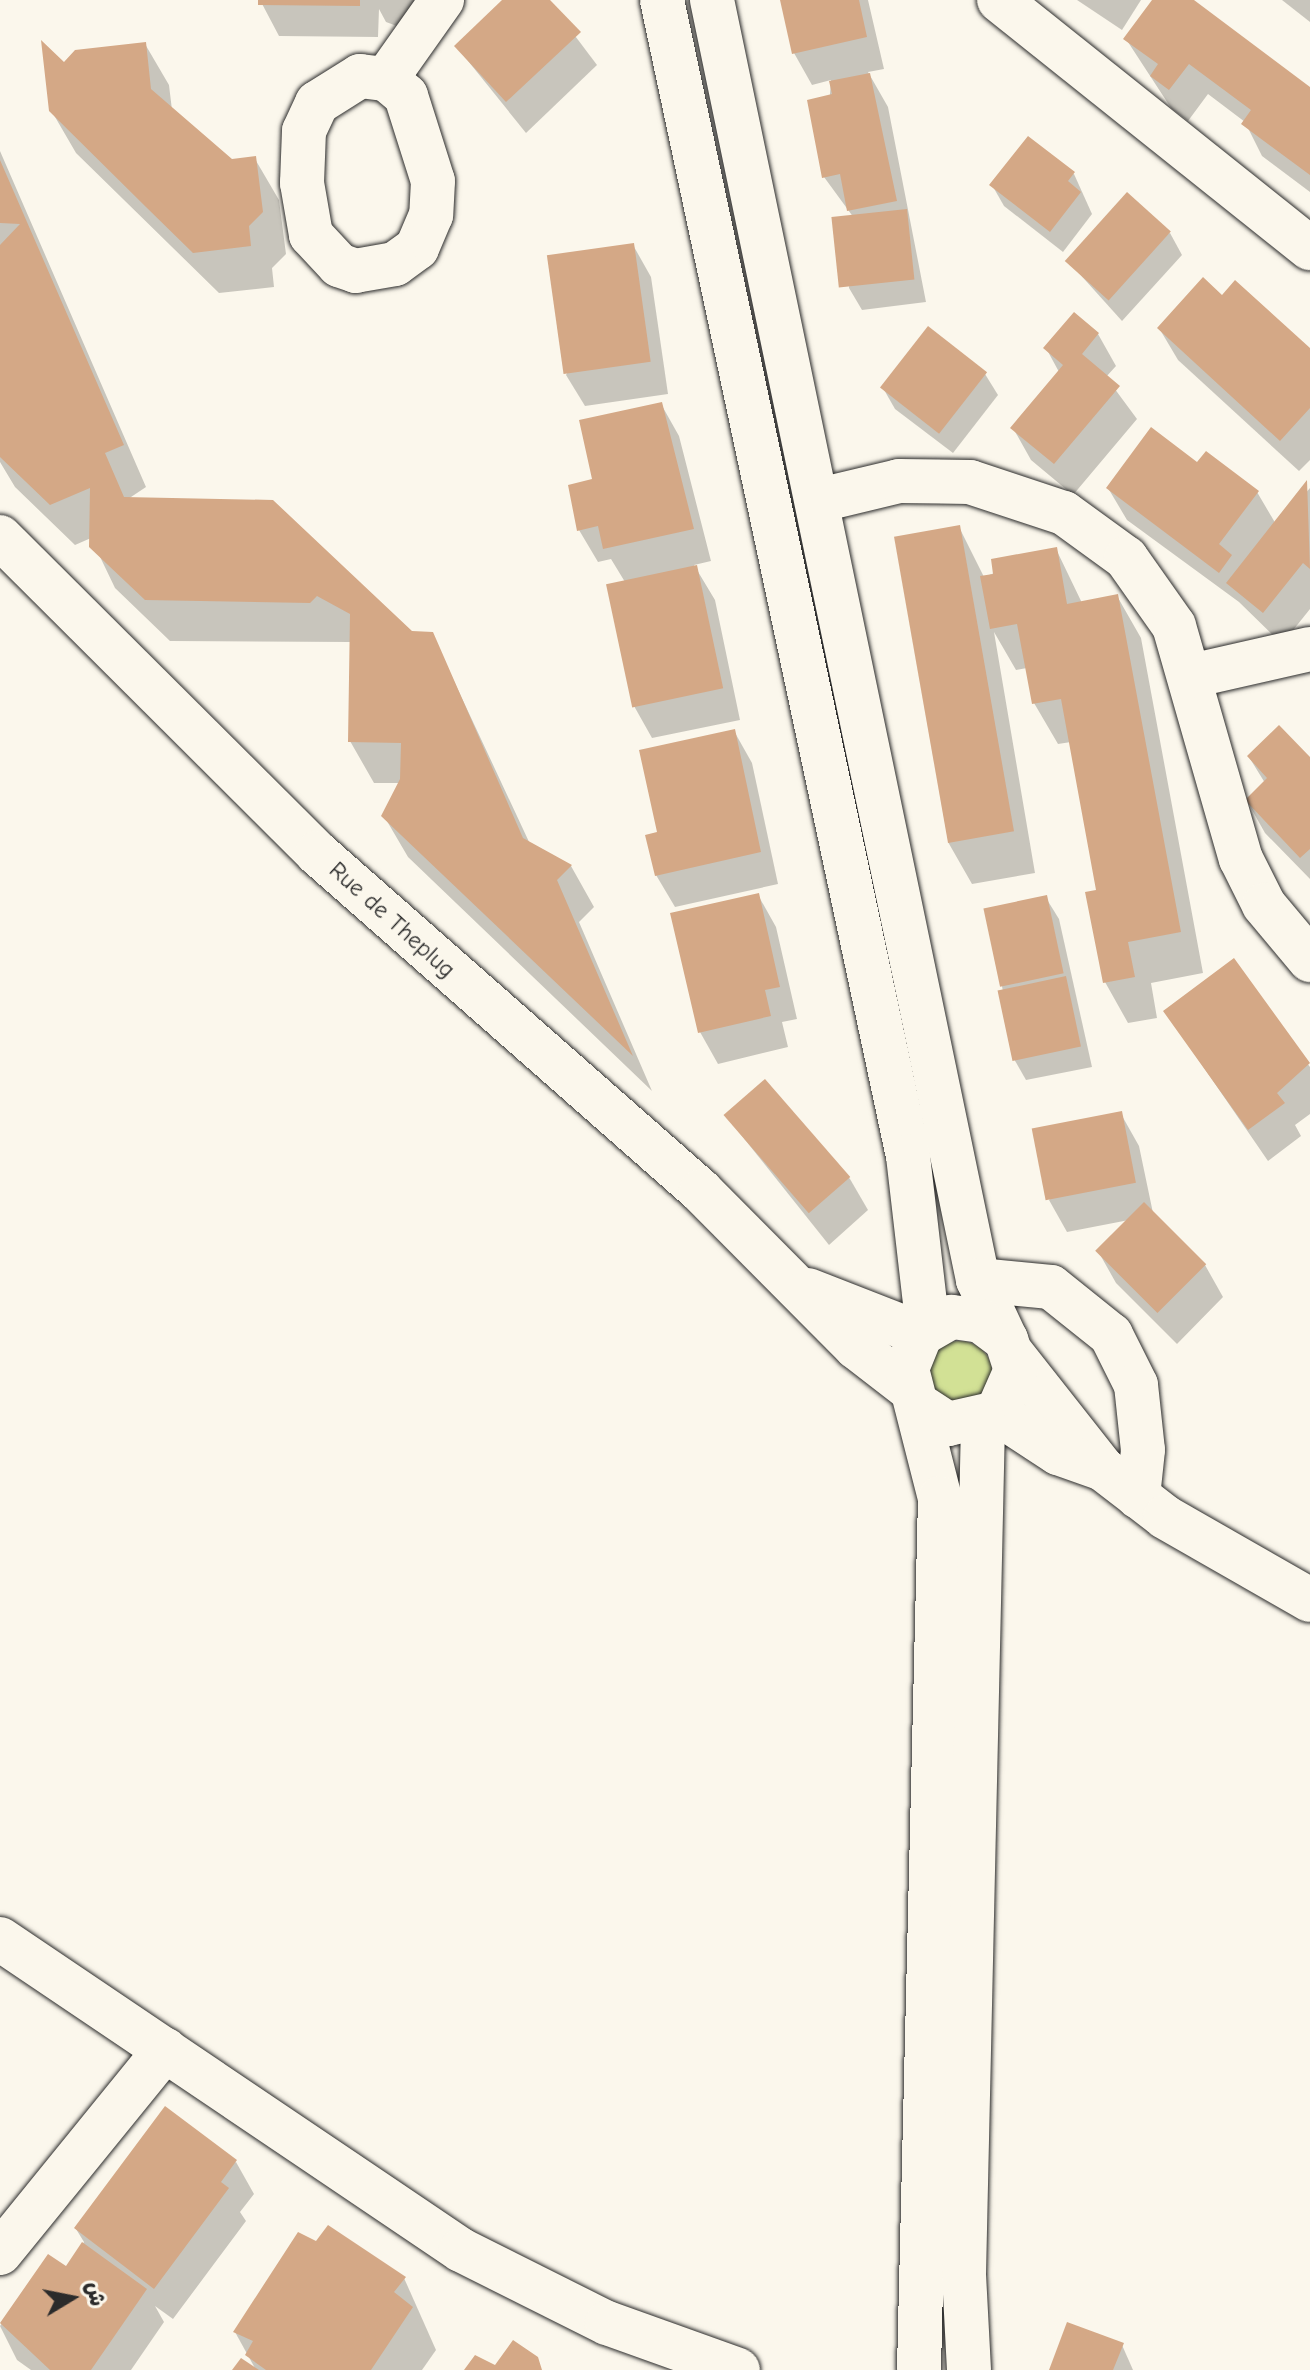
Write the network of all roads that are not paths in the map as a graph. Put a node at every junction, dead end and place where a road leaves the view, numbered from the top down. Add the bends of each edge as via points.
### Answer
1 (442, 0) edge
2 (662, 0) edge
3 (712, 0) edge
4 (999, 0) edge
5 (386, 79) dead end
6 (1310, 248) edge
7 (820, 500) junction
8 (0, 537) edge
9 (1310, 649) edge
10 (1191, 676) junction
11 (1310, 960) edge
12 (978, 1280) junction
13 (798, 1287) junction
14 (924, 1331) junction
15 (1009, 1347) junction
16 (913, 1396) junction
17 (990, 1417) junction
18 (1103, 1469) junction
19 (1138, 1497) junction
20 (1310, 1600) edge
21 (0, 1939) edge
22 (165, 2050) junction
23 (0, 2253) edge
24 (673, 2361) edge
25 (738, 2370) edge
26 (919, 2370) edge
27 (969, 2370) edge

1 - 5 street
2 - 14 street via 902,1126 926,1264
3 - 7 street
4 - 6 street
7 - 10 street via 938,478 1001,489 1064,513 1126,558 1156,593
7 - 12 street
8 - 13 street, Rue de Theplug via 317,853
9 - 10 street
10 - 11 street via 1204,747 1241,859 1264,905
12 - 15 street
12 - 19 street via 1051,1287 1111,1335 1136,1385 1143,1450
13 - 14 street
13 - 16 street, Rue de Theplug
14 - 15 street via 966,1317
14 - 16 street via 907,1369
15 - 17 street via 1013,1386
15 - 18 street
16 - 17 street via 948,1424
16 - 26 street via 940,1498
17 - 18 street via 1058,1453
17 - 27 street via 964,2274
18 - 19 street
19 - 20 street
21 - 22 street
22 - 23 street
22 - 24 street via 461,2250
24 - 25 street

